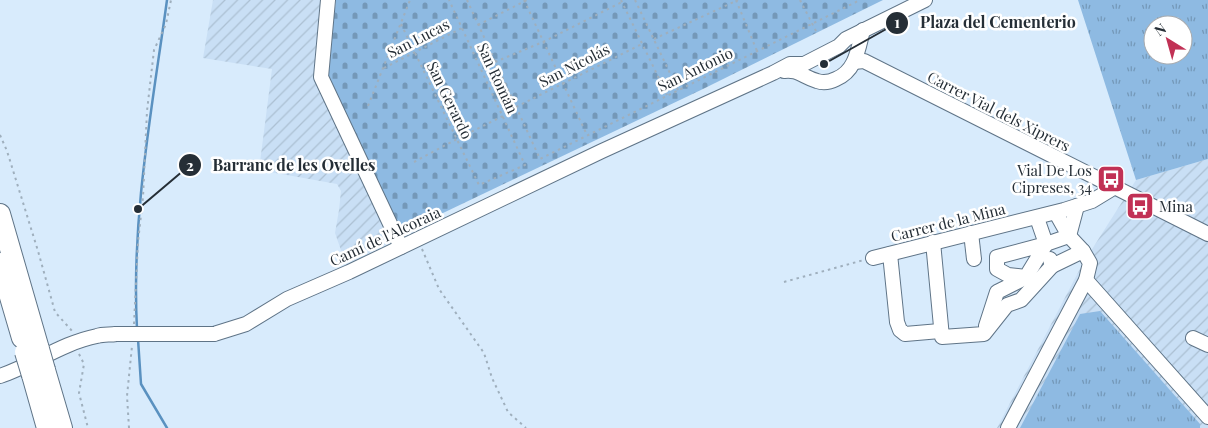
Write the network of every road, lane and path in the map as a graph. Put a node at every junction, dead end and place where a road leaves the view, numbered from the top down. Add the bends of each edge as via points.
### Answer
1 (171, 0) edge
2 (328, 0) edge
3 (410, 0) edge
4 (449, 0) edge
5 (467, 0) edge
6 (525, 0) edge
7 (635, 0) edge
8 (737, 0) edge
9 (800, 0) edge
10 (860, 0) edge
11 (925, 0) edge
12 (622, 1) edge
13 (812, 23) junction
14 (401, 24) junction
15 (478, 25) junction
16 (462, 28) junction
17 (863, 30) junction
18 (818, 33) dead end
19 (653, 39) junction
20 (543, 42) junction
21 (642, 44) junction
22 (839, 46) junction
23 (757, 51) junction
24 (416, 53) junction
25 (495, 62) junction
26 (854, 62) junction
27 (804, 64) junction
28 (384, 69) junction
29 (773, 73) junction
30 (808, 78) junction
31 (563, 83) junction
32 (678, 90) junction
33 (667, 96) junction
34 (368, 106) dead end
35 (516, 107) junction
36 (503, 116) junction
37 (0, 135) edge
38 (587, 135) junction
39 (457, 139) junction
40 (414, 162) dead end
41 (479, 185) joint
42 (1115, 187) junction
43 (1077, 206) junction
44 (1056, 212) junction
45 (0, 214) edge
46 (1037, 218) junction
47 (971, 233) junction
48 (1208, 234) edge
49 (1069, 236) junction
50 (418, 239) junction
51 (933, 242) junction
52 (1046, 244) junction
53 (401, 247) junction
54 (1083, 251) junction
55 (890, 254) junction
56 (873, 258) joint
57 (974, 259) dead end
58 (0, 264) edge
59 (1052, 266) junction
60 (998, 269) junction
61 (1026, 277) junction
62 (1086, 280) junction
63 (784, 282) dead end
64 (997, 292) junction
65 (1021, 300) junction
66 (1007, 305) junction
67 (133, 327) dead end
68 (940, 332) junction
69 (984, 334) junction
70 (1193, 338) dead end
71 (80, 341) junction
72 (132, 345) dead end
73 (1208, 345) edge
74 (32, 351) junction
75 (38, 373) junction
76 (0, 376) edge
77 (1208, 417) edge
78 (47, 428) edge
79 (62, 428) edge
80 (88, 428) edge
81 (130, 428) edge
82 (526, 428) edge
83 (1008, 428) edge

1 - 67 path via 166,24 154,50
2 - 53 street via 321,77
3 - 14 path
4 - 16 path, San Román
5 - 15 path
6 - 15 path
6 - 20 path
7 - 19 path
8 - 19 path
8 - 23 path
9 - 13 path
10 - 13 path, San Antonio
11 - 17 street
12 - 20 path
12 - 21 path
13 - 18 path
13 - 23 path, San Antonio
14 - 24 path, San Gerardo
14 - 28 path
15 - 25 path
16 - 24 path, San Lucas
16 - 36 path, San Román
17 - 22 street, Camí de l'Alcoraia
17 - 26 street
19 - 32 path
20 - 25 path
20 - 31 path
21 - 31 path, San Nicolás
21 - 33 path
22 - 26 street
22 - 27 street, Camí de l'Alcoraia
23 - 32 path, San Antonio
24 - 28 path, San Lucas
24 - 39 path, San Gerardo
25 - 35 path
26 - 30 street via 841,77 830,81
26 - 42 street, Carrer Vial dels Xiprers via 864,61
27 - 29 street, Camí de l'Alcoraia via 790,64
27 - 30 street
28 - 34 path
29 - 30 street via 794,70
29 - 50 street, Camí de l'Alcoraia
31 - 35 path, San Nicolás
31 - 38 path
32 - 33 path, San Antonio
33 - 38 path, San Antonio
35 - 38 path, San Antonio via 540,159
36 - 39 path
36 - 41 path, San Román via 526,165
37 - 71 path via 55,312
39 - 40 path
39 - 41 path, San Gerardo
42 - 43 street, Carrer de la Mina
42 - 48 street, Carrer Vial dels Xiprers
43 - 44 street, Carrer de la Mina
43 - 49 street
44 - 46 street, Carrer de la Mina
44 - 49 street
45 - 74 highway
46 - 47 street, Carrer de la Mina
46 - 52 street
47 - 51 street, Carrer de la Mina
47 - 57 street
49 - 52 street
49 - 54 street
50 - 53 street, Camí de l'Alcoraia
50 - 82 path via 439,289 484,354 508,412
51 - 55 street, Carrer de la Mina
51 - 68 street
52 - 59 street
52 - 60 street via 997,257
52 - 61 street
53 - 71 street, Camí de l'Alcoraia, bridge via 287,298 246,324 214,334 116,334 97,335
54 - 59 street
54 - 62 street via 1090,263
55 - 56 street, Carrer de la Mina
55 - 68 street via 900,330 905,334
56 - 63 path
58 - 74 highway
59 - 61 street
59 - 65 street
60 - 61 street via 1008,275
60 - 64 street
61 - 64 street
61 - 65 street
61 - 66 street
62 - 77 street
62 - 83 street
64 - 69 street
65 - 66 street
66 - 69 street
68 - 69 street via 942,337
70 - 73 street
71 - 76 street, Camí de l'Alcoraia
71 - 80 path via 78,353 84,364 79,393
72 - 81 path via 127,396
74 - 75 highway, bridge
75 - 78 highway
75 - 79 highway

